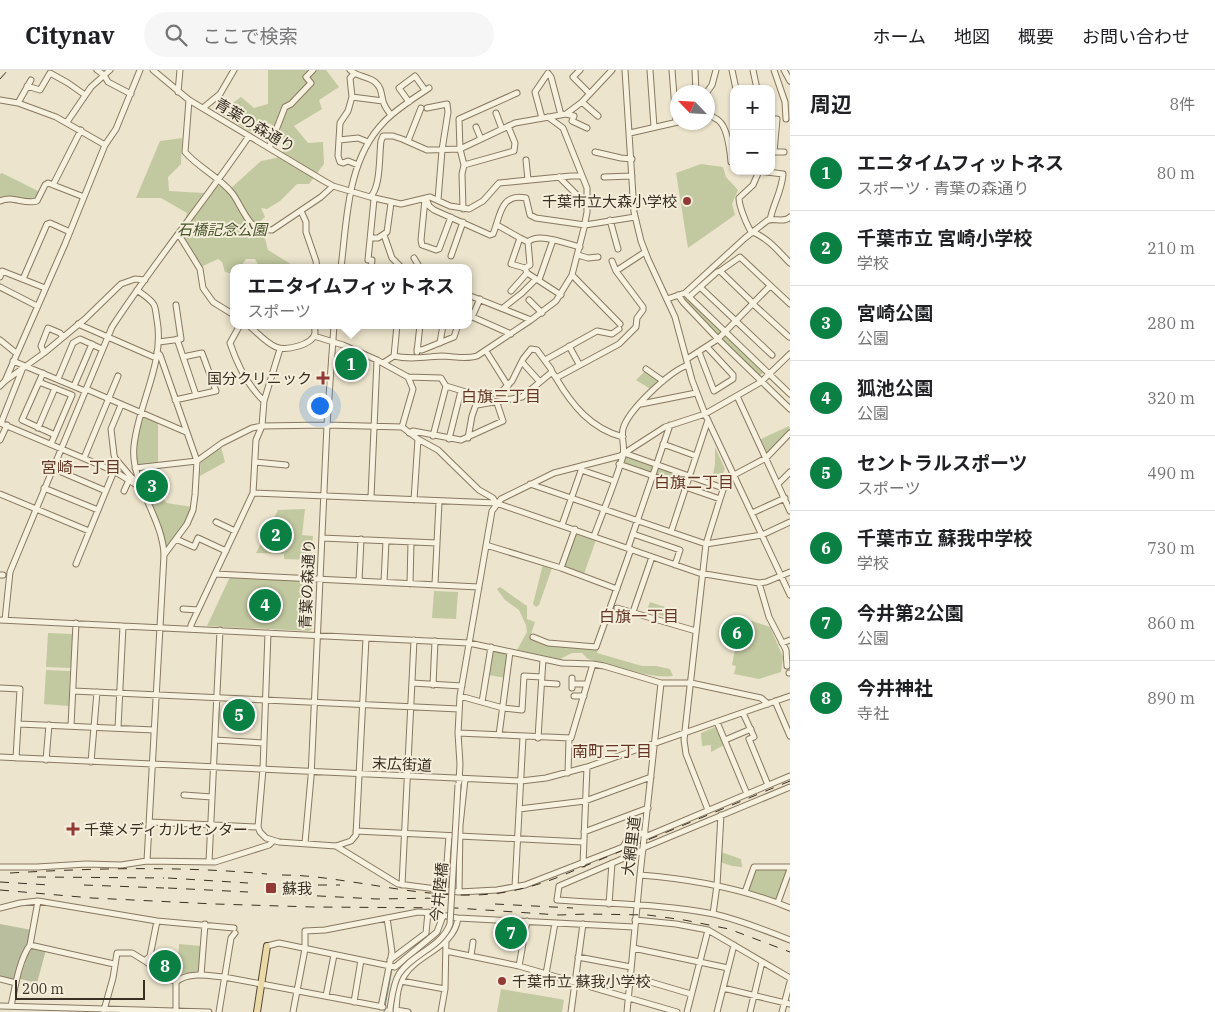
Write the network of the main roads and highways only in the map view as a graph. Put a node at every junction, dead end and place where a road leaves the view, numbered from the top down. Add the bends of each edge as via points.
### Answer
1 (267, 946) road end
2 (257, 1012) edge

1 - 2 main road

